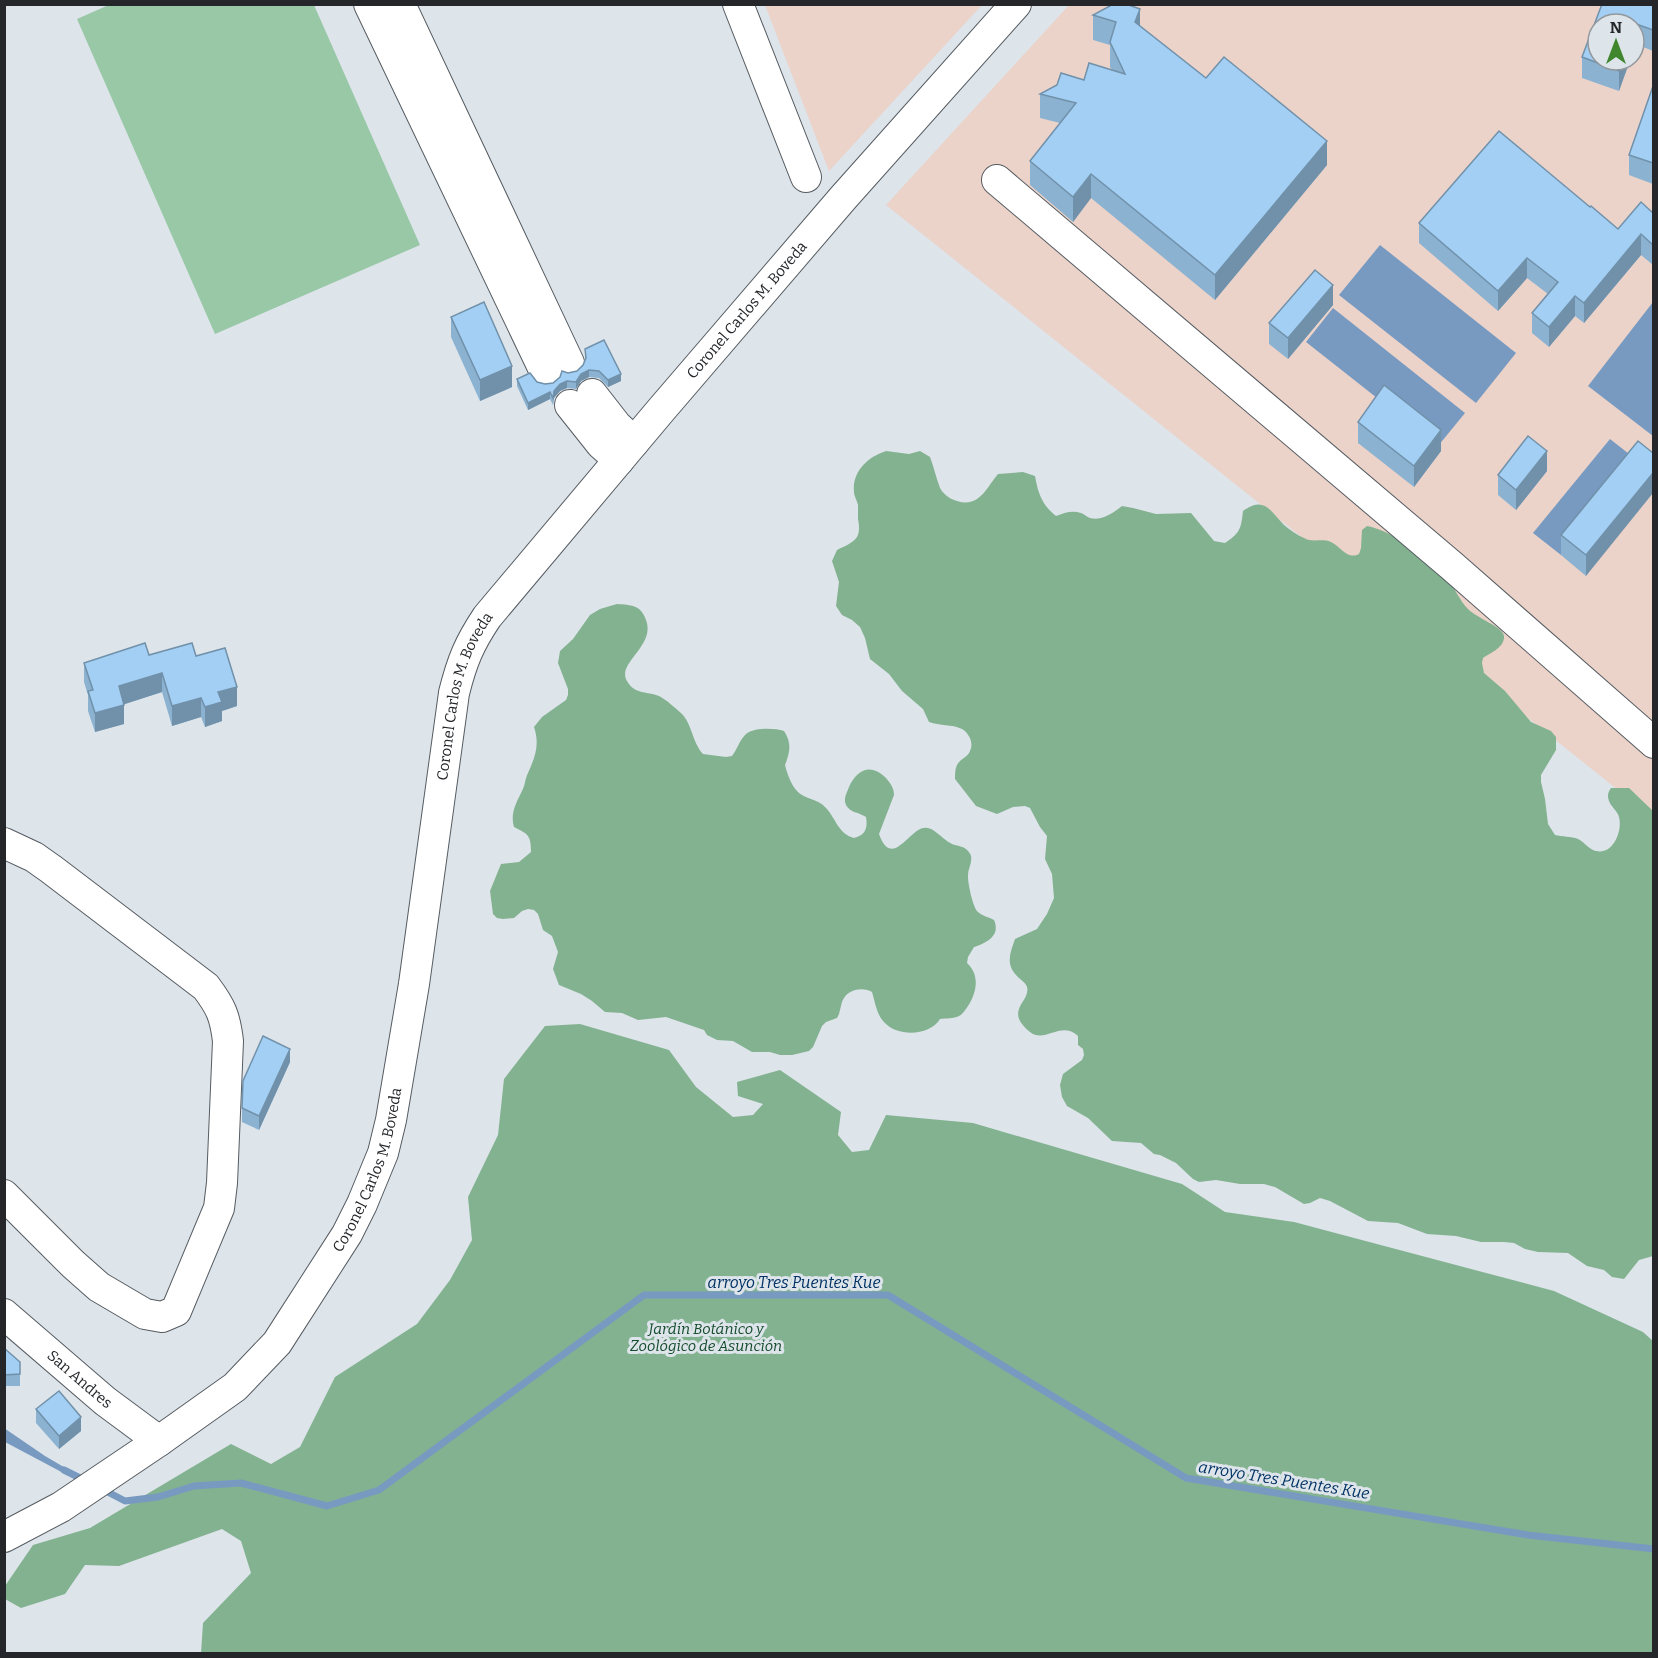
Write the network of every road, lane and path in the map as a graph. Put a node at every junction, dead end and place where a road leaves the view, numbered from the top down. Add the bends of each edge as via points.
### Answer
1 (369, 4) edge
2 (400, 4) edge
3 (738, 4) edge
4 (1016, 4) edge
5 (806, 177) dead end
6 (997, 180) dead end
7 (581, 399) dead end
8 (626, 451) junction
9 (1653, 743) edge
10 (4, 843) edge
11 (4, 1195) edge
12 (4, 1314) edge
13 (159, 1441) junction
14 (4, 1537) edge

1 - 2 street via 558,369
3 - 5 street
4 - 8 street, Coronel Carlos M. Boveda
6 - 9 street via 1452,566
7 - 8 street via 601,444
8 - 13 street, Coronel Carlos M. Boveda via 487,616 462,664 454,693 392,1120 362,1204 277,1343 235,1387
10 - 11 street via 51,869 206,987 226,1020 228,1041 219,1208 176,1311 162,1317 145,1314 99,1287
12 - 13 street, San Andres via 105,1401
13 - 14 street, Coronel Carlos M. Boveda via 61,1508

